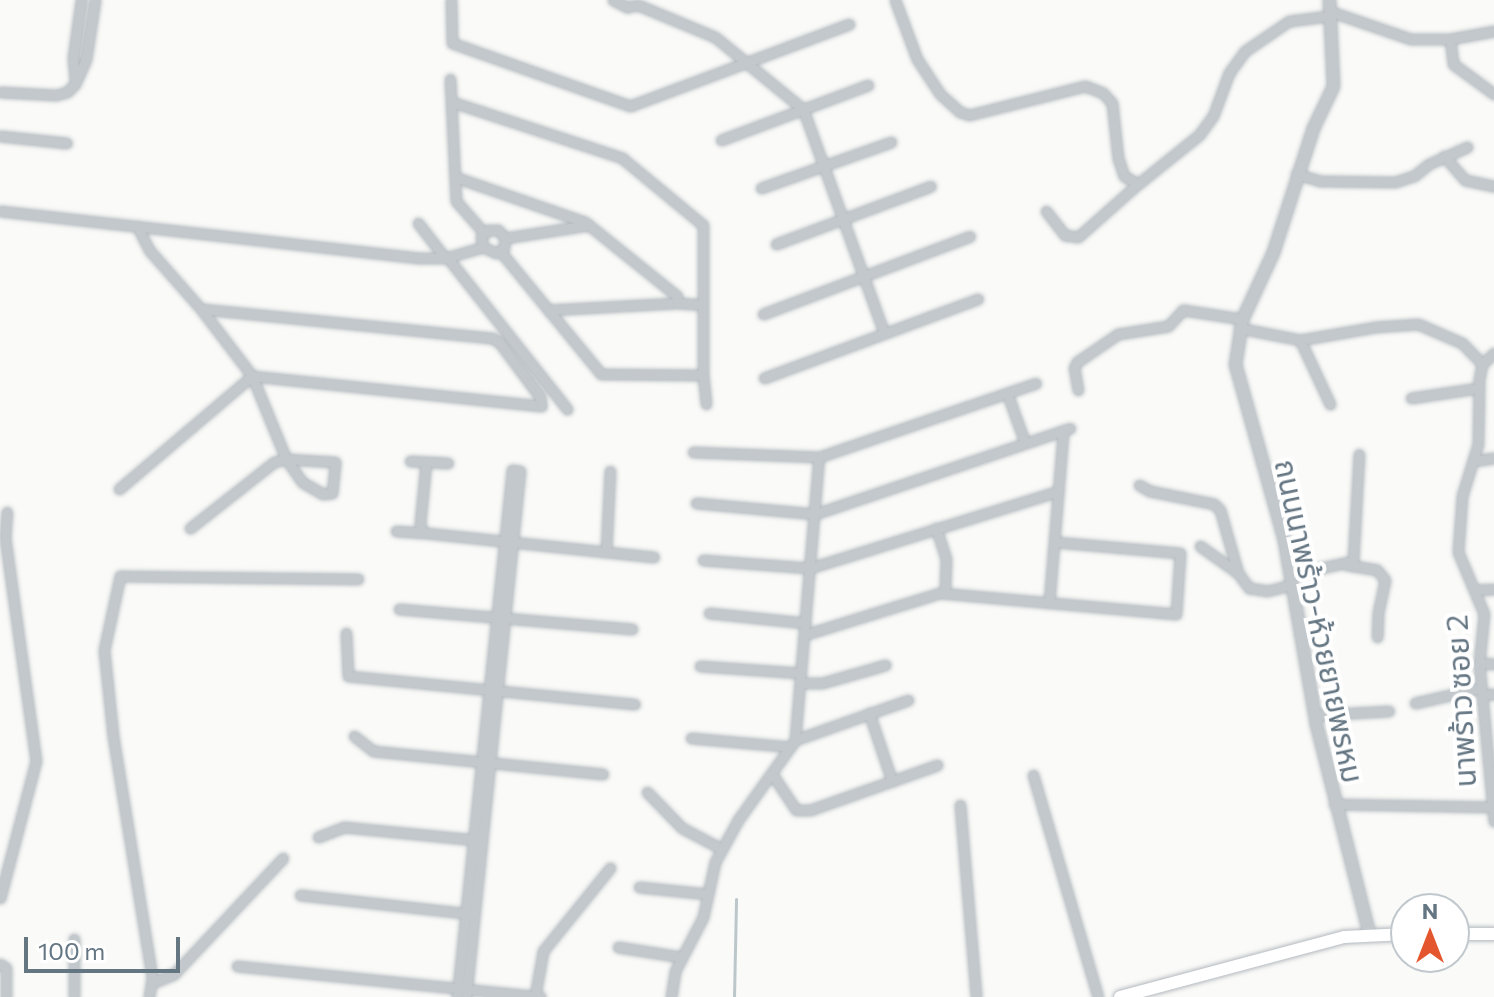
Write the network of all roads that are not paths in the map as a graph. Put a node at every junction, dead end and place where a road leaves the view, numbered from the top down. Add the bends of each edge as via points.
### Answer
1 (81, 0) edge
2 (95, 0) edge
3 (451, 0) edge
4 (613, 0) edge
5 (895, 0) edge
6 (641, 3) edge
7 (1329, 9) edge
8 (849, 24) dead end
9 (1494, 31) edge
10 (1450, 39) junction
11 (747, 64) junction
12 (450, 79) dead end
13 (75, 84) junction
14 (868, 85) dead end
15 (0, 92) edge
16 (1494, 94) edge
17 (452, 102) junction
18 (803, 109) junction
19 (0, 136) edge
20 (721, 140) dead end
21 (891, 142) dead end
22 (67, 143) dead end
23 (1467, 147) dead end
24 (1444, 156) junction
25 (824, 166) junction
26 (1296, 174) junction
27 (455, 177) junction
28 (1138, 184) junction
29 (931, 186) dead end
30 (1494, 186) edge
31 (761, 188) dead end
32 (0, 211) edge
33 (1046, 211) dead end
34 (843, 219) junction
35 (418, 223) dead end
36 (589, 225) junction
37 (137, 226) junction
38 (484, 233) junction
39 (970, 236) dead end
40 (505, 238) junction
41 (776, 244) dead end
42 (483, 247) junction
43 (500, 251) junction
44 (446, 257) junction
45 (864, 276) junction
46 (978, 299) dead end
47 (677, 303) junction
48 (703, 305) junction
49 (201, 309) junction
50 (548, 310) junction
51 (763, 314) dead end
52 (1240, 323) junction
53 (884, 333) junction
54 (1300, 340) junction
55 (1494, 353) edge
56 (1482, 364) junction
57 (703, 375) junction
58 (252, 376) junction
59 (764, 378) dead end
60 (1036, 383) dead end
61 (1478, 388) junction
62 (1078, 390) dead end
63 (1007, 393) junction
64 (1411, 398) dead end
65 (706, 404) dead end
66 (1330, 404) dead end
67 (567, 409) dead end
68 (1025, 443) junction
69 (693, 452) dead end
70 (1359, 454) dead end
71 (819, 457) junction
72 (1494, 458) edge
73 (286, 459) junction
74 (410, 461) dead end
75 (1473, 461) junction
76 (426, 462) junction
77 (448, 463) dead end
78 (610, 471) dead end
79 (1139, 485) dead end
80 (119, 489) dead end
81 (1058, 491) junction
82 (696, 503) dead end
83 (7, 512) dead end
84 (815, 514) junction
85 (190, 528) dead end
86 (936, 528) junction
87 (396, 531) dead end
88 (426, 533) junction
89 (508, 542) junction
90 (1055, 542) junction
91 (1200, 546) dead end
92 (606, 552) junction
93 (654, 557) dead end
94 (703, 560) dead end
95 (1347, 565) junction
96 (810, 568) junction
97 (1238, 573) junction
98 (358, 579) dead end
99 (1290, 580) junction
100 (1494, 589) edge
101 (1476, 590) junction
102 (945, 593) junction
103 (1049, 603) junction
104 (399, 609) dead end
105 (709, 613) dead end
106 (501, 615) junction
107 (805, 623) junction
108 (632, 629) dead end
109 (346, 633) dead end
110 (804, 635) junction
111 (1377, 637) dead end
112 (1479, 663) junction
113 (1494, 664) edge
114 (885, 665) dead end
115 (700, 666) dead end
116 (801, 678) junction
117 (494, 688) junction
118 (1481, 691) junction
119 (1494, 694) edge
120 (908, 700) dead end
121 (1415, 703) dead end
122 (635, 704) dead end
123 (1389, 711) dead end
124 (869, 713) junction
125 (1315, 715) junction
126 (354, 736) dead end
127 (691, 738) dead end
128 (793, 743) junction
129 (486, 762) junction
130 (937, 765) dead end
131 (603, 774) dead end
132 (772, 774) junction
133 (1033, 775) dead end
134 (892, 781) junction
135 (1491, 781) edge
136 (647, 792) dead end
137 (1334, 804) junction
138 (960, 805) dead end
139 (1491, 807) junction
140 (1494, 821) edge
141 (318, 837) dead end
142 (478, 840) junction
143 (722, 849) junction
144 (283, 858) dead end
145 (610, 868) dead end
146 (639, 887) dead end
147 (708, 894) junction
148 (300, 895) dead end
149 (0, 898) edge
150 (470, 914) junction
151 (1369, 934) junction
152 (1390, 934) edge
153 (1470, 934) edge
154 (1494, 934) edge
155 (74, 939) dead end
156 (618, 947) dead end
157 (681, 957) junction
158 (0, 964) edge
159 (237, 966) dead end
160 (152, 983) junction
161 (462, 993) edge
162 (6, 997) edge
163 (74, 997) edge
164 (149, 997) edge
165 (538, 997) edge
166 (671, 997) edge
167 (976, 997) edge
168 (1098, 997) edge
169 (1123, 997) edge

1 - 13 street
2 - 13 street via 86,59
3 - 11 street via 452,43 630,106
4 - 6 street via 627,7
5 - 28 street via 917,59 940,94 960,112 969,115 1085,86 1103,93 1112,103 1124,176
6 - 11 street via 715,37
7 - 10 street via 1411,39
7 - 26 street, ถนนนาพร้าว-ห้วยยายพรหม via 1333,86
7 - 28 street via 1289,21 1245,51 1199,135
8 - 11 street
9 - 10 street
10 - 16 street via 1453,64
11 - 18 street
12 - 17 street
13 - 15 street via 56,95
14 - 18 street
17 - 27 street
17 - 48 street via 622,158 703,225
18 - 20 street
18 - 25 street
19 - 22 street
21 - 25 street
23 - 24 street
24 - 26 street via 1395,182 1331,182
24 - 30 street via 1465,180
25 - 31 street
25 - 34 street
26 - 52 street, ถนนนาพร้าว-ห้วยยายพรหม via 1273,252
27 - 36 street
27 - 38 street via 456,201
28 - 33 street via 1078,237 1065,235
29 - 34 street
32 - 37 street
34 - 41 street
34 - 45 street
35 - 44 street
36 - 40 street
36 - 47 street via 677,296
37 - 44 street
37 - 49 street via 150,251
38 - 40 street via 498,230
38 - 42 street
39 - 45 street
40 - 43 street
42 - 43 street via 490,253
42 - 44 street
43 - 50 street
44 - 67 street
45 - 51 street
45 - 53 street
46 - 53 street
47 - 48 street
47 - 50 street
48 - 57 street
49 - 58 street
49 - 58 street via 492,338 540,397 541,406
50 - 57 street via 601,374
52 - 54 street
52 - 62 street via 1183,310 1168,326 1118,334 1077,362
52 - 99 street, ถนนนาพร้าว-ห้วยยายพรหม via 1238,382 1284,540
53 - 59 street
54 - 56 street via 1418,324 1462,343
54 - 66 street
55 - 56 street
56 - 61 street, นาพร้าว ซอย 2
57 - 65 street
58 - 73 street
58 - 80 street
60 - 63 street
61 - 64 street
61 - 75 street, นาพร้าว ซอย 2
63 - 68 street
63 - 71 street
68 - 81 street via 1066,430
68 - 84 street
69 - 71 street
70 - 95 street via 1354,556
71 - 84 street
72 - 75 street
73 - 73 street via 302,482 323,494 332,493 335,462
73 - 85 street via 274,462
74 - 76 street
75 - 101 street, นาพร้าว ซอย 2 via 1462,496 1458,552
76 - 77 street
76 - 88 street via 420,523
78 - 92 street
79 - 97 street via 1214,504
81 - 86 street
81 - 90 street
82 - 84 street
83 - 149 street via 5,538 36,761
84 - 96 street
86 - 96 street
86 - 102 street via 946,559
87 - 88 street
88 - 89 street
89 - 89 street via 512,470 520,471
89 - 92 street
89 - 106 street
90 - 103 street
90 - 103 street via 1180,553 1176,614
91 - 97 street
92 - 93 street
94 - 96 street
95 - 99 street
95 - 111 street via 1377,570 1385,580
96 - 107 street
97 - 99 street via 1258,592
98 - 160 street via 120,576 104,650
99 - 125 street, ถนนนาพร้าว-ห้วยยายพรหม
100 - 101 street
101 - 112 street, นาพร้าว ซอย 2 via 1484,614
102 - 103 street
102 - 110 street
104 - 106 street
105 - 107 street
106 - 108 street
106 - 117 street
107 - 110 street
109 - 117 street via 348,676
110 - 116 street
112 - 113 street
112 - 118 street, นาพร้าว ซอย 2
114 - 116 street via 822,683
115 - 116 street
116 - 128 street
117 - 122 street
117 - 129 street
118 - 119 street
118 - 121 street
118 - 135 street, นาพร้าว ซอย 2
120 - 124 street
123 - 125 street
124 - 128 street
124 - 134 street
125 - 137 street, ถนนนาพร้าว-ห้วยยายพรหม
126 - 129 street via 373,751
127 - 128 street
128 - 132 street
129 - 131 street
129 - 142 street
130 - 134 street
132 - 134 street via 796,810 810,810
132 - 143 street
133 - 168 street
135 - 139 street, นาพร้าว ซอย 2
136 - 143 street via 682,828
137 - 139 street
137 - 151 street, ถนนนาพร้าว-ห้วยยายพรหม
138 - 167 street
139 - 140 street, นาพร้าว ซอย 2
141 - 142 street via 344,827
142 - 150 street
143 - 147 street
144 - 160 street via 174,974
145 - 165 street via 543,951
146 - 147 street
147 - 157 street via 695,938
148 - 150 street
150 - 161 street
151 - 152 main road
151 - 169 main road via 1273,954
153 - 154 main road
155 - 163 street
156 - 157 street
157 - 166 street
158 - 162 street via 6,968
159 - 161 street
160 - 164 street
161 - 165 street

